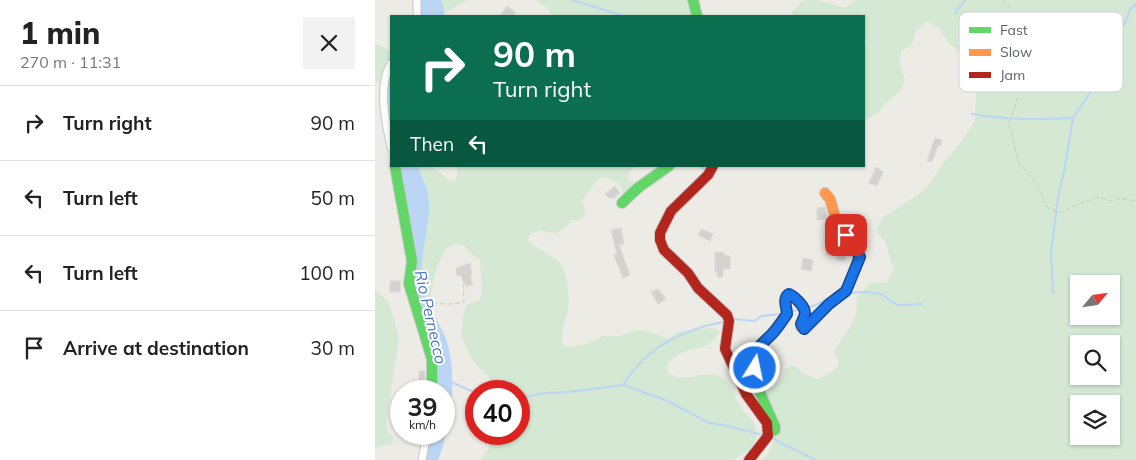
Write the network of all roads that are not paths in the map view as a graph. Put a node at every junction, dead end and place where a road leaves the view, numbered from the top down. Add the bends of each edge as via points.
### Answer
1 (417, 0) edge
2 (693, 0) edge
3 (417, 15) edge
4 (697, 15) edge
5 (390, 65) edge
6 (390, 143) edge
7 (395, 167) edge
8 (668, 167) edge
9 (712, 167) edge
10 (825, 193) dead end
11 (622, 203) dead end
12 (432, 380) edge
13 (769, 432) junction
14 (425, 445) edge
15 (422, 460) edge
16 (749, 460) edge

1 - 3 street
2 - 4 street
5 - 6 street via 384,89
7 - 12 street via 412,260 409,284 432,359
8 - 11 street
9 - 13 street via 671,211 660,240 698,288 727,315 725,348 728,357 746,394 767,423
10 - 13 street via 838,226 860,257 859,262 846,291 805,329 801,328 805,309 793,296 786,296 787,314 758,347 755,361 758,388 775,427
13 - 16 street
14 - 15 street

